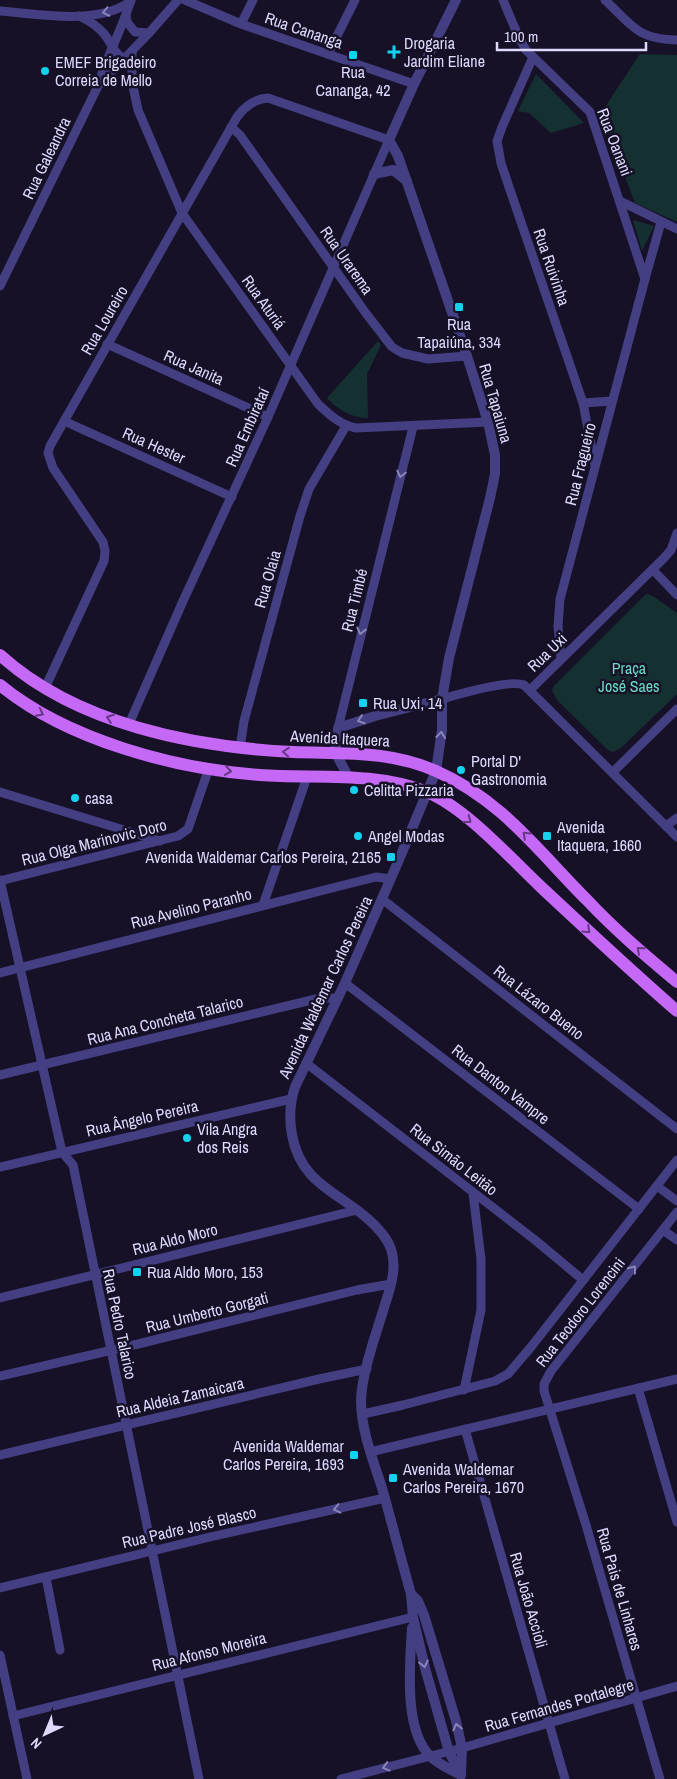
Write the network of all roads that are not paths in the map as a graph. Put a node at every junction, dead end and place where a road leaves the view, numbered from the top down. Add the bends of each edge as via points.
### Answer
1 (131, 0) edge
2 (178, 0) edge
3 (184, 0) edge
4 (253, 0) edge
5 (356, 0) edge
6 (456, 0) edge
7 (503, 0) edge
8 (609, 1) edge
9 (0, 11) edge
10 (126, 15) junction
11 (79, 16) junction
12 (241, 24) junction
13 (149, 34) junction
14 (677, 40) edge
15 (112, 46) junction
16 (132, 51) junction
17 (328, 54) junction
18 (533, 56) junction
19 (125, 59) junction
20 (414, 84) junction
21 (98, 86) junction
22 (231, 127) junction
23 (389, 140) junction
24 (374, 174) junction
25 (407, 181) junction
26 (620, 202) junction
27 (182, 214) junction
28 (662, 222) junction
29 (677, 229) edge
30 (334, 267) junction
31 (645, 279) junction
32 (0, 286) edge
33 (107, 344) junction
34 (467, 356) junction
35 (291, 365) junction
36 (612, 400) junction
37 (583, 403) junction
38 (268, 417) junction
39 (64, 421) junction
40 (488, 422) junction
41 (346, 426) junction
42 (412, 426) junction
43 (596, 467) junction
44 (232, 497) junction
45 (677, 533) edge
46 (653, 570) junction
47 (677, 595) edge
48 (0, 655) edge
49 (561, 659) junction
50 (0, 685) edge
51 (45, 688) junction
52 (530, 690) junction
53 (442, 699) junction
54 (677, 709) edge
55 (129, 724) junction
56 (338, 728) junction
57 (240, 748) junction
58 (334, 752) junction
59 (209, 768) junction
60 (436, 771) junction
61 (612, 772) junction
62 (307, 777) junction
63 (349, 778) junction
64 (0, 792) edge
65 (428, 793) junction
66 (677, 818) edge
67 (666, 826) junction
68 (677, 837) edge
69 (161, 841) junction
70 (391, 878) junction
71 (0, 880) edge
72 (382, 900) junction
73 (263, 905) junction
74 (21, 967) junction
75 (0, 973) edge
76 (677, 982) edge
77 (345, 983) junction
78 (337, 998) junction
79 (677, 1011) edge
80 (306, 1063) junction
81 (42, 1065) junction
82 (0, 1075) edge
83 (291, 1098) junction
84 (677, 1129) edge
85 (62, 1152) junction
86 (677, 1160) edge
87 (0, 1167) edge
88 (657, 1186) junction
89 (473, 1193) junction
90 (677, 1201) edge
91 (638, 1209) junction
92 (357, 1210) junction
93 (677, 1212) edge
94 (663, 1230) junction
95 (677, 1240) edge
96 (94, 1275) junction
97 (583, 1280) junction
98 (391, 1284) junction
99 (0, 1298) edge
100 (111, 1350) junction
101 (367, 1369) junction
102 (0, 1376) edge
103 (677, 1379) edge
104 (638, 1388) junction
105 (464, 1390) junction
106 (550, 1409) junction
107 (363, 1414) junction
108 (126, 1425) junction
109 (466, 1429) junction
110 (370, 1452) junction
111 (0, 1455) edge
112 (385, 1498) junction
113 (677, 1522) edge
114 (152, 1551) junction
115 (46, 1577) junction
116 (0, 1588) edge
117 (411, 1594) junction
118 (413, 1617) junction
119 (60, 1650) dead end
120 (0, 1655) edge
121 (177, 1675) junction
122 (677, 1686) edge
123 (636, 1698) junction
124 (13, 1716) junction
125 (548, 1723) junction
126 (462, 1748) junction
127 (449, 1752) junction
128 (430, 1756) junction
129 (461, 1777) edge
130 (27, 1779) edge
131 (199, 1779) edge
132 (342, 1779) edge
133 (565, 1779) edge
134 (660, 1779) edge

1 - 10 street
1 -> 11 street via 114,11
2 - 13 street, Rua Galeandra
3 - 12 street, Rua Cananga
4 - 12 street
5 - 17 street
6 - 20 street
7 - 18 street, Rua Oanani via 519,38
8 - 14 street via 626,21 644,35
9 - 11 street
10 - 13 street via 130,28
10 - 15 street
11 - 15 street via 99,28
12 - 17 street, Rua Cananga
13 - 16 street, Rua Galeandra
15 - 19 street
15 - 21 street
16 - 19 street, Rua Galeandra
16 - 27 street, Rua Aturiá via 132,82 138,110
17 - 20 street, Rua Cananga
18 - 26 street, Rua Oanani via 590,112
18 - 37 street, Rua Ruivinha via 497,141 501,163
19 - 21 street, Rua Galeandra
20 - 23 street
21 - 32 street, Rua Galeandra
22 - 23 street, Rua Loureiro via 243,109 252,102 268,98
22 - 27 street, Rua Loureiro
22 - 30 street, Rua Urarema via 240,135
23 - 24 street, Rua Embirataí
23 - 25 street, Rua Tapaiuna
24 - 25 street via 392,170
24 - 30 street, Rua Embirataí
25 - 34 street, Rua Tapaiuna
26 - 28 street, Rua Oanani
26 - 31 street
27 - 33 street, Rua Loureiro
27 - 35 street, Rua Aturiá
28 - 29 street, Rua Oanani
28 - 31 street, Rua Fragueiro
30 - 34 street, Rua Urarema via 392,347 402,353 428,359
30 - 35 street, Rua Embirataí
31 - 36 street, Rua Fragueiro
33 - 38 street, Rua Janita
33 - 39 street, Rua Loureiro
34 - 40 street, Rua Tapaiuna
35 - 38 street, Rua Embirataí
35 - 41 street, Rua Aturiá via 318,404
36 - 37 street
36 - 43 street, Rua Fragueiro
37 - 43 street, Rua Ruivinha
38 - 44 street, Rua Embirataí
39 - 44 street, Rua Hester
39 - 51 street, Rua Loureiro via 48,453 52,468 103,542 105,551 104,561
40 - 42 street
40 - 53 street, Rua Tapaiuna via 495,455 495,474 449,658
41 - 42 street
41 - 57 street, Rua Olaia via 309,489 300,516 244,721
42 -> 56 street, Rua Timbé
43 - 49 street, Rua Fragueiro via 560,599
44 - 55 street, Rua Embirataí
45 - 46 street, Rua Uxi via 671,550
46 - 47 street
46 - 49 street, Rua Uxi
48 - 51 main road, Avenida Itaquera
49 - 52 street, Rua Uxi
50 -> 59 main road via 60,723 125,750
55 -> 51 main road, Avenida Itaquera
52 - 53 street, Rua Uxi via 519,683
52 - 61 street
53 -> 56 street, Rua Uxi
60 -> 53 street, Rua Tapaiuna via 442,730
54 - 61 street
55 - 57 main road, Avenida Itaquera via 194,742
56 - 58 street, Rua Timbé
58 -> 57 main road, Avenida Itaquera
58 - 60 main road, Avenida Itaquera via 382,755
58 - 63 street
59 -> 62 main road
59 - 69 street, Rua Olga Marinovic Doro via 188,829
60 - 65 street, Avenida Waldemar Carlos Pereira
76 -> 60 main road, Avenida Itaquera via 602,915 508,817 469,789
61 - 67 street
62 - 63 main road
62 - 73 street
63 - 65 main road via 384,781
64 - 69 street
65 - 70 street, Avenida Waldemar Carlos Pereira
65 -> 79 main road via 482,830
66 - 67 street
67 - 68 street
69 - 71 street, Rua Olga Marinovic Doro
70 - 72 street, Avenida Waldemar Carlos Pereira
70 - 73 street, Rua Avelino Paranho via 376,878
71 - 74 street, Rua Pedro Talarico
72 - 77 street, Avenida Waldemar Carlos Pereira
72 - 84 street, Rua Lázaro Bueno
73 - 74 street, Rua Avelino Paranho
74 - 75 street, Rua Avelino Paranho
74 - 81 street, Rua Pedro Talarico
77 - 78 street, Avenida Waldemar Carlos Pereira
77 - 91 street, Rua Danton Vampre
78 - 80 street, Avenida Waldemar Carlos Pereira
78 - 81 street, Rua Ana Concheta Talarico via 320,998
80 - 83 street, Avenida Waldemar Carlos Pereira
80 - 89 street, Rua Simão Leitão
81 - 82 street, Rua Ana Concheta Talarico
81 - 85 street, Rua Pedro Talarico
83 - 85 street, Rua Ângelo Pereira
83 - 92 street, Avenida Waldemar Carlos Pereira via 291,1131 300,1162 314,1179
85 - 87 street, Rua Ângelo Pereira
85 - 96 street, Rua Pedro Talarico via 73,1165
86 - 88 street, Rua Teodoro Lorencini
88 - 90 street
88 - 91 street, Rua Teodoro Lorencini
89 - 97 street, Rua Simão Leitão
89 - 105 street via 481,1259 482,1303
91 - 97 street, Rua Teodoro Lorencini
92 - 96 street, Rua Aldo Moro
92 - 98 street, Avenida Waldemar Carlos Pereira via 378,1229 391,1248 394,1269
93 - 94 street, Rua Teodoro Lorencini
94 - 95 street
106 -> 94 street, Rua Teodoro Lorencini via 544,1391 546,1378
96 - 99 street, Rua Aldo Moro
96 - 100 street, Rua Pedro Talarico
97 - 105 street, Rua Teodoro Lorencini via 508,1374
98 - 100 street, Rua Umberto Gorgati
98 - 101 street, Avenida Waldemar Carlos Pereira
100 - 102 street, Rua Umberto Gorgati
100 - 108 street, Rua Pedro Talarico
101 - 107 street, Avenida Waldemar Carlos Pereira via 362,1391
101 - 108 street, Rua Aldeia Zamaicara
103 - 104 street
104 - 106 street
104 - 113 street
105 - 107 street, Rua Teodoro Lorencini
106 - 109 street
106 - 123 street, Rua Pais de Linhares
107 - 110 street, Avenida Waldemar Carlos Pereira
108 - 111 street, Rua Aldeia Zamaicara
108 - 114 street, Rua Pedro Talarico
109 - 110 street
109 - 125 street, Rua João Accioli
110 - 112 street, Avenida Waldemar Carlos Pereira
112 -> 114 street, Rua Padre José Blasco
112 - 117 street, Avenida Waldemar Carlos Pereira
114 - 115 street, Rua Padre José Blasco
114 - 121 street, Rua Pedro Talarico
115 - 116 street, Rua Padre José Blasco
115 - 119 street
117 - 118 street, Avenida Waldemar Carlos Pereira
126 -> 117 street, Avenida Waldemar Carlos Pereira via 424,1615
118 - 121 street, Rua Afonso Moreira
118 -> 127 street, Avenida Waldemar Carlos Pereira
118 - 128 street, Avenida Waldemar Carlos Pereira via 410,1703 421,1741
120 - 124 street
121 - 124 street, Rua Afonso Moreira
121 - 131 street, Rua Pedro Talarico
122 - 123 street, Rua Fernandes Portalegre
123 - 125 street, Rua Fernandes Portalegre
123 - 134 street, Rua Pais de Linhares
124 - 130 street
125 - 126 street, Rua Fernandes Portalegre
125 - 133 street, Rua João Accioli
126 - 127 street, Rua Fernandes Portalegre
126 - 129 street, Avenida Waldemar Carlos Pereira
127 - 128 street, Rua Fernandes Portalegre
127 - 129 street, Avenida Waldemar Carlos Pereira
128 - 129 street
128 -> 132 street, Rua Fernandes Portalegre

